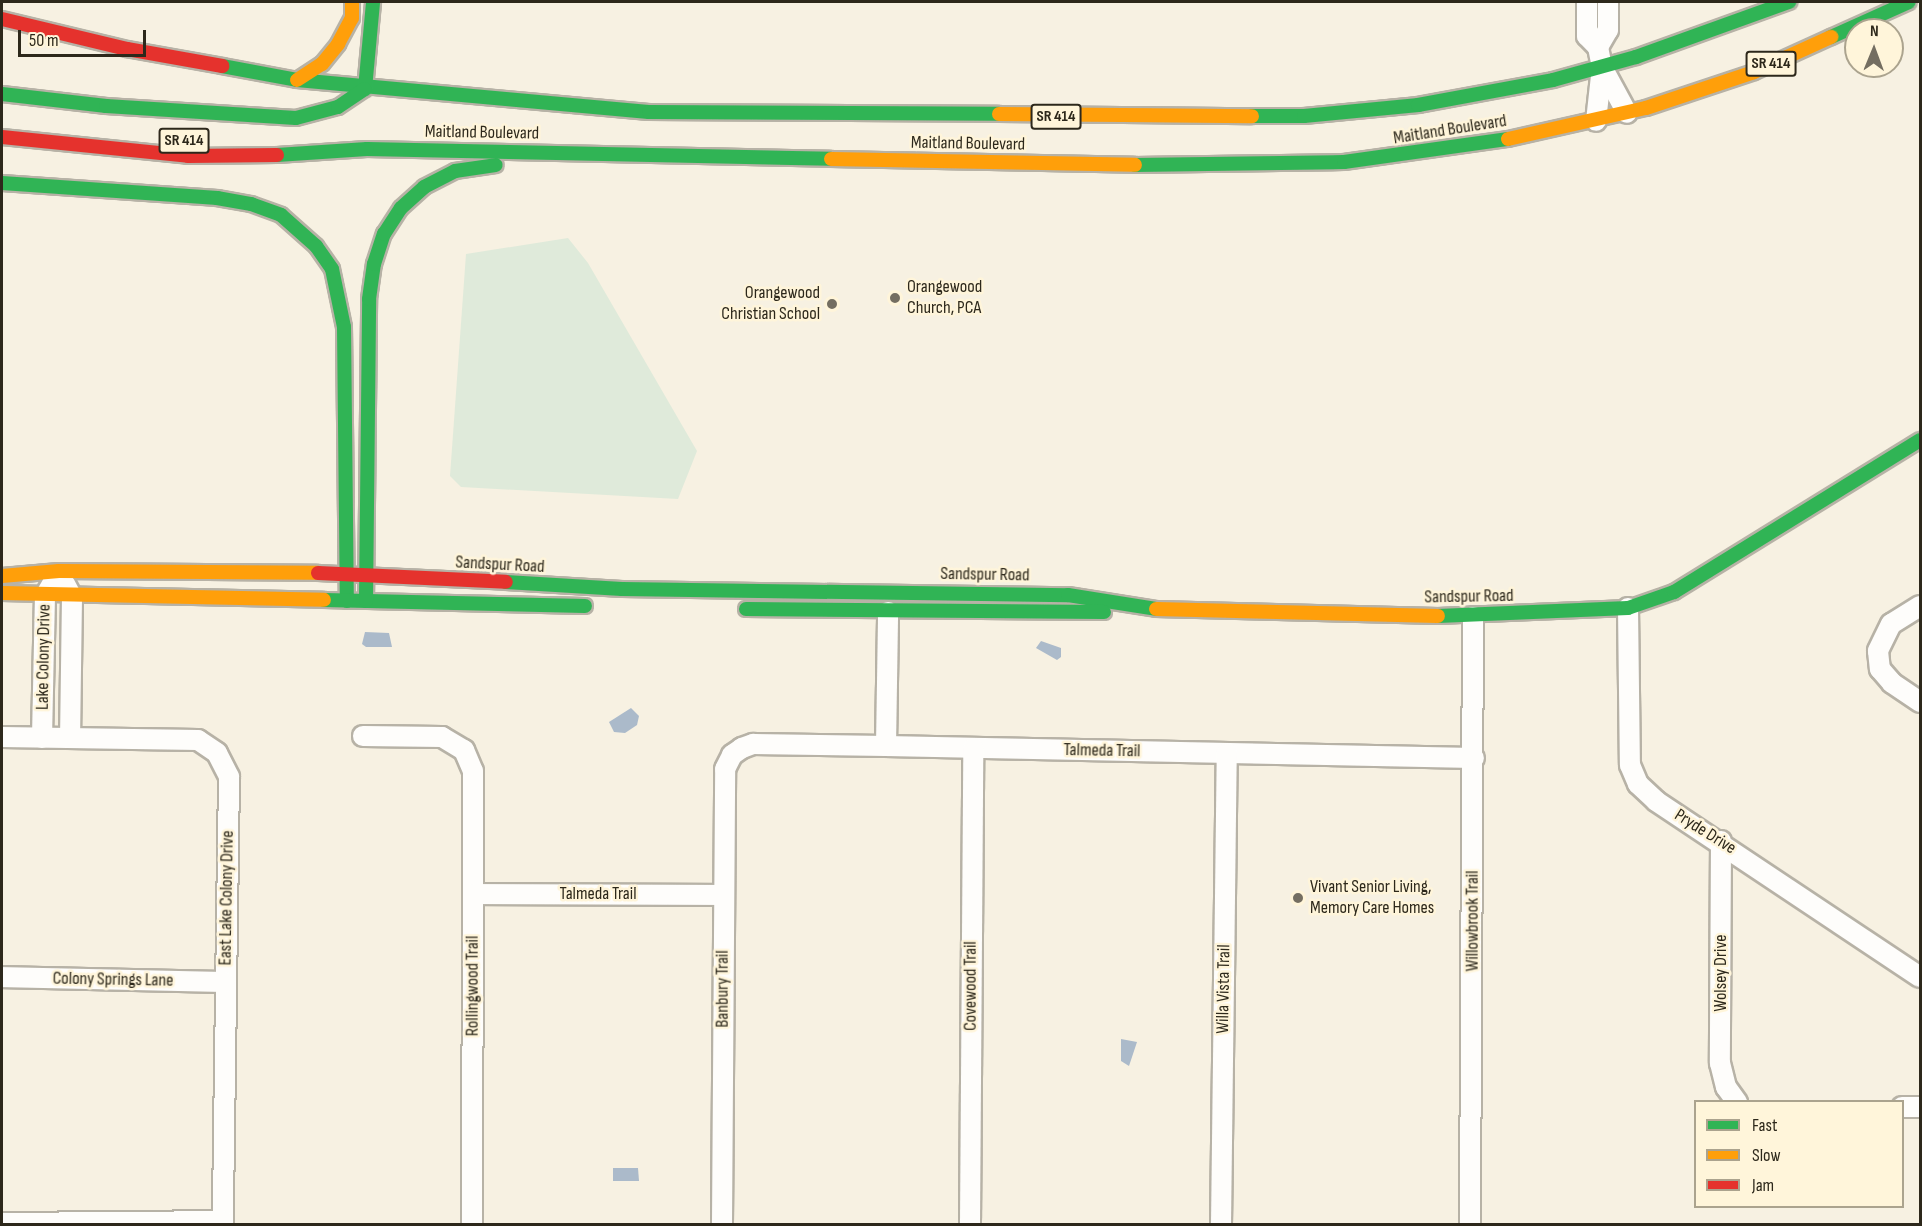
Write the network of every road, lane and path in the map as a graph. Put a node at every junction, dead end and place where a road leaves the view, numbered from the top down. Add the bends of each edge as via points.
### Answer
1 (352, 2) edge
2 (373, 2) edge
3 (1587, 2) edge
4 (1608, 2) edge
5 (1789, 2) edge
6 (1909, 2) edge
7 (2, 19) edge
8 (1598, 47) junction
9 (1602, 67) junction
10 (297, 80) junction
11 (365, 89) junction
12 (2, 94) edge
13 (1627, 113) junction
14 (1596, 121) junction
15 (2, 123) edge
16 (2, 137) edge
17 (367, 148) junction
18 (676, 154) junction
19 (2, 183) edge
20 (1920, 440) edge
21 (58, 571) junction
22 (347, 573) junction
23 (366, 575) junction
24 (2, 576) edge
25 (887, 592) junction
26 (2, 594) edge
27 (45, 596) junction
28 (72, 597) junction
29 (347, 601) junction
30 (366, 601) junction
31 (597, 606) dead end
32 (1920, 606) edge
33 (1628, 608) junction
34 (736, 609) dead end
35 (1142, 609) junction
36 (888, 612) junction
37 (1473, 617) junction
38 (44, 653) junction
39 (72, 653) junction
40 (1920, 702) edge
41 (363, 736) dead end
42 (2, 737) edge
43 (42, 738) junction
44 (70, 738) junction
45 (886, 746) junction
46 (973, 748) junction
47 (1227, 753) junction
48 (732, 755) joint
49 (1474, 758) junction
50 (1721, 841) junction
51 (474, 894) junction
52 (723, 895) junction
53 (2, 977) edge
54 (1920, 977) edge
55 (225, 982) junction
56 (1736, 1100) edge
57 (1904, 1107) edge
58 (1920, 1107) edge
59 (2, 1222) edge
60 (223, 1223) edge
61 (472, 1224) edge
62 (722, 1224) edge
63 (970, 1224) edge
64 (1221, 1224) edge
65 (1470, 1224) edge

1 - 10 main road via 352,18 338,44 322,64
2 - 11 main road
3 - 8 street via 1587,36
4 - 8 street via 1608,30
5 - 9 main road, Maitland Boulevard / SR 414
6 - 13 main road, Maitland Boulevard / SR 414 via 1754,72
7 - 10 main road, Maitland Boulevard / SR 414 via 127,49
8 - 9 street
9 - 11 main road, Maitland Boulevard / SR 414 via 1512,89 1418,105 1257,118 648,112
9 - 13 street
9 - 14 street
10 - 11 main road, Maitland Boulevard / SR 414
11 - 12 main road via 338,107 296,118 106,106
13 - 14 main road, Maitland Boulevard
14 - 18 main road, Maitland Boulevard / SR 414 via 1440,152 1262,167
15 - 17 main road, Maitland Boulevard / SR 414 via 122,137
16 - 17 main road via 188,156 315,154
17 - 18 main road, Maitland Boulevard / SR 414
18 - 23 main road via 480,166 455,171 424,187 401,208 384,234 369,299
19 - 22 main road via 217,198 251,204 281,215 316,246 332,269 344,327
20 - 33 main road, Sandspur Road via 1674,592
21 - 22 main road, Sandspur Road
21 - 24 main road, Sandspur Road
21 - 27 street, Lake Colony Drive
21 - 28 street, Lake Colony Drive
22 - 23 main road, Sandspur Road
22 - 29 main road
23 - 25 main road, Sandspur Road via 611,588
23 - 30 main road
25 - 35 main road, Sandspur Road via 1068,595
25 - 36 main road
26 - 27 main road, Sandspur Road
27 - 28 main road, Sandspur Road
27 - 38 street, Lake Colony Drive
28 - 29 main road, Sandspur Road
28 - 39 street, Lake Colony Drive
29 - 30 main road, Sandspur Road
30 - 31 main road, Sandspur Road
32 - 40 street via 1891,624 1878,651 1880,669 1892,683
33 - 37 main road, Sandspur Road
33 - 50 street, Pryde Drive via 1630,765 1638,784 1656,801
34 - 36 main road
35 - 36 main road via 1071,614
35 - 37 main road, Sandspur Road
36 - 45 street
37 - 49 street, Willowbrook Trail
38 - 39 street
38 - 43 street, Lake Colony Drive
39 - 44 street, Lake Colony Drive
41 - 51 street, Rollingwood Trail via 442,737 464,750 473,771
42 - 43 street, East Lake Colony Drive
43 - 44 street, East Lake Colony Drive
44 - 55 street, East Lake Colony Drive via 198,740 217,753 229,777
45 - 46 street, Talmeda Trail
45 - 48 street, Talmeda Trail via 753,744
46 - 47 street, Talmeda Trail
46 - 63 street, Covewood Trail
47 - 49 street, Talmeda Trail
47 - 64 street, Willa Vista Trail
48 - 52 street, Banbury Trail via 725,769
49 - 65 street, Willowbrook Trail
50 - 54 street, Pryde Drive
50 - 56 street, Wolsey Drive via 1720,1064 1726,1087
51 - 52 street, Talmeda Trail
51 - 61 street, Rollingwood Trail
52 - 62 street, Banbury Trail
53 - 55 street, Colony Springs Lane
55 - 60 street, East Lake Colony Drive
57 - 58 street
59 - 60 street

